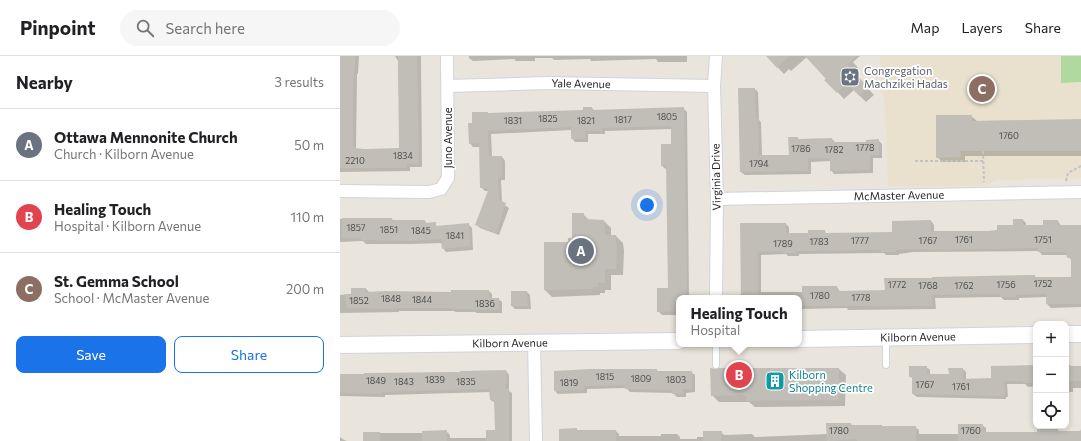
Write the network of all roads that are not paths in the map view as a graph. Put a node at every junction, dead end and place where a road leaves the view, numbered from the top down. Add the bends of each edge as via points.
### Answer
1 (447, 56) edge
2 (716, 56) edge
3 (448, 86) junction
4 (714, 86) junction
5 (340, 191) edge
6 (1081, 192) edge
7 (717, 199) junction
8 (716, 295) edge
9 (1069, 334) edge
10 (1081, 334) edge
11 (1033, 335) edge
12 (886, 338) junction
13 (802, 339) edge
14 (676, 341) edge
15 (534, 342) junction
16 (340, 346) edge
17 (716, 347) edge
18 (716, 365) dead end
19 (886, 365) dead end
20 (536, 441) edge

1 - 3 street, Juno Avenue
2 - 4 street, Virginia Drive
3 - 4 street, Yale Avenue via 548,83
3 - 5 street, Juno Avenue via 448,178 441,189 429,192
4 - 7 street, Virginia Drive
6 - 7 street, McMaster Avenue
7 - 8 street, Virginia Drive
9 - 10 street
11 - 12 street, Kilborn Avenue
12 - 13 street, Kilborn Avenue
12 - 19 lane
14 - 15 street, Kilborn Avenue
15 - 16 street, Kilborn Avenue
15 - 20 street
17 - 18 lane

